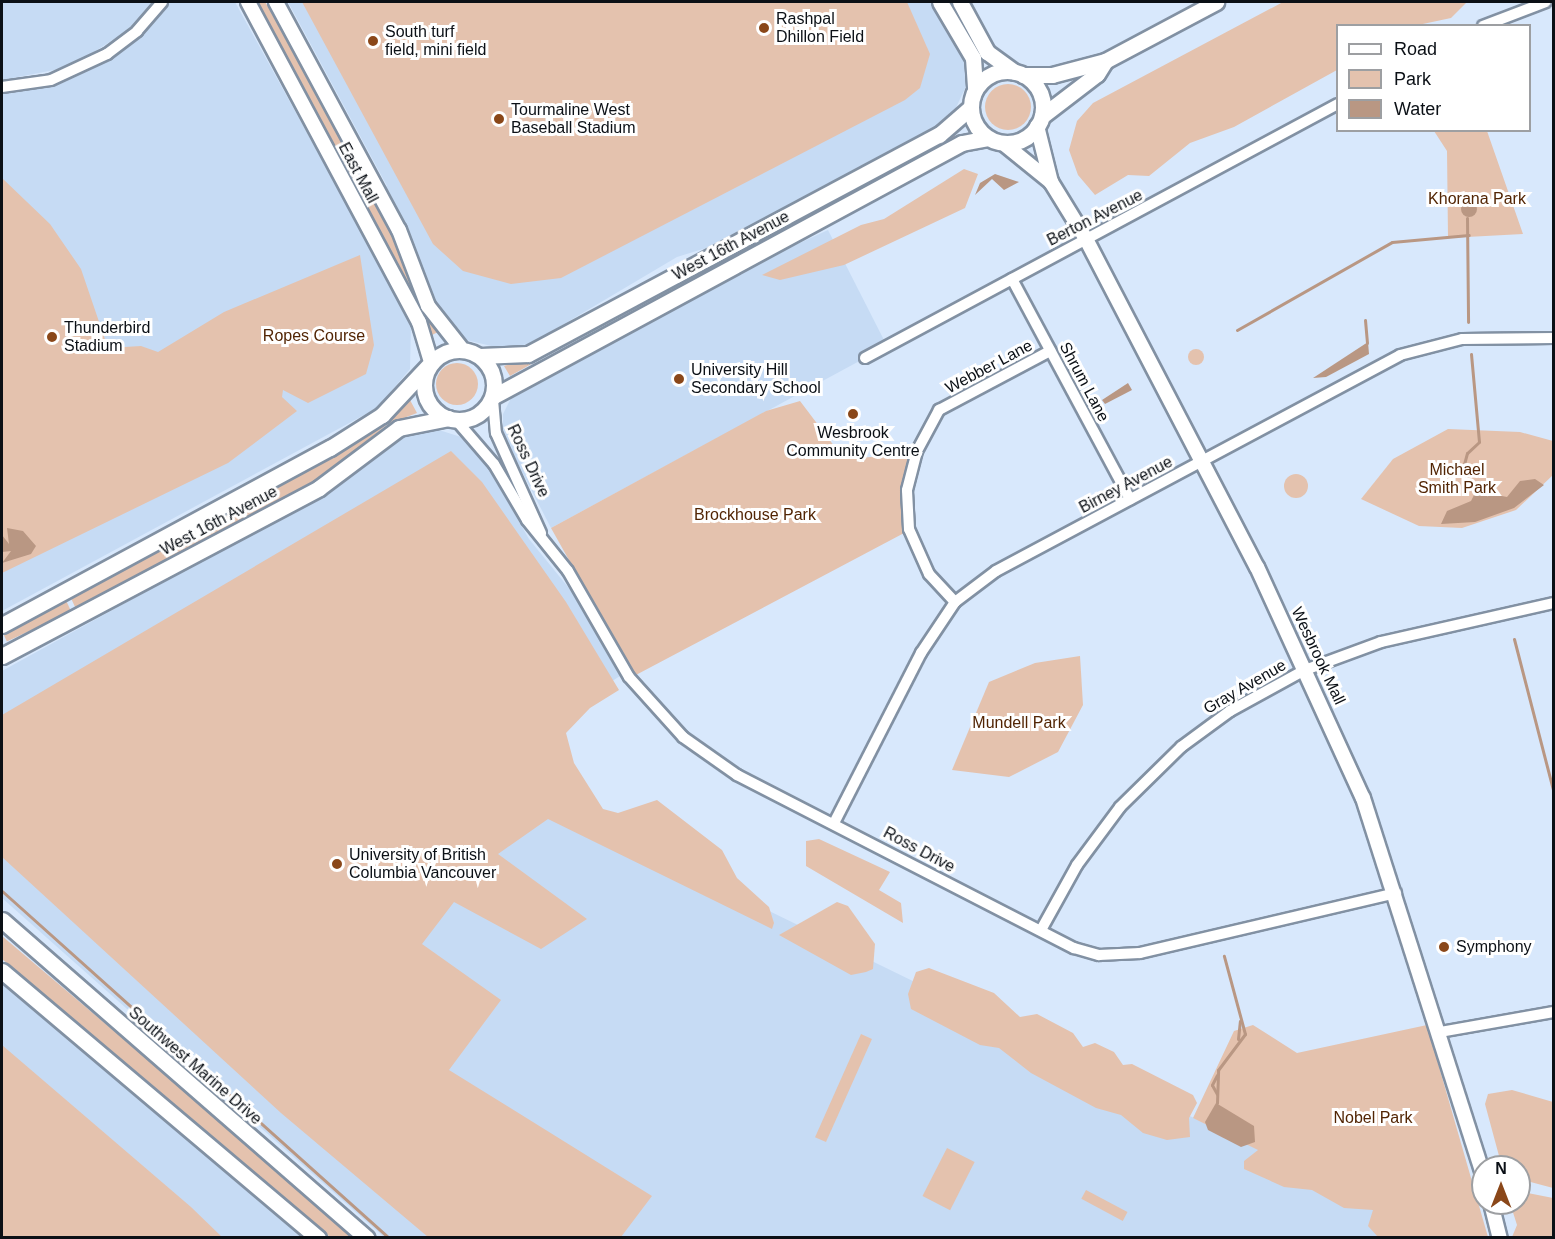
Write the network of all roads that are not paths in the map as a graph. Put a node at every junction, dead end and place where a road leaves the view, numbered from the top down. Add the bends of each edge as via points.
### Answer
1 (162, 2) edge
2 (248, 2) edge
3 (276, 2) edge
4 (940, 2) edge
5 (960, 2) edge
6 (1216, 2) edge
7 (1546, 2) edge
8 (1488, 24) edge
9 (1105, 61) junction
10 (1019, 73) junction
11 (2, 87) edge
12 (975, 89) junction
13 (1336, 105) edge
14 (970, 108) junction
15 (1040, 121) junction
16 (996, 141) junction
17 (1052, 182) junction
18 (1086, 239) junction
19 (1012, 279) junction
20 (1554, 338) edge
21 (461, 348) junction
22 (1050, 351) junction
23 (480, 356) junction
24 (865, 358) dead end
25 (430, 364) junction
26 (493, 398) junction
27 (452, 419) junction
28 (1204, 460) junction
29 (1130, 499) junction
30 (541, 533) junction
31 (955, 602) junction
32 (1554, 603) edge
33 (2, 625) edge
34 (2, 656) edge
35 (1305, 670) junction
36 (834, 823) junction
37 (1396, 893) junction
38 (2, 920) edge
39 (1041, 930) junction
40 (2, 971) edge
41 (1554, 1012) edge
42 (1440, 1032) junction
43 (1478, 1155) edge
44 (1494, 1215) edge
45 (318, 1238) edge
46 (367, 1238) edge
47 (1500, 1238) edge

1 - 11 street via 137,31 107,54 51,80
2 - 25 street, East Mall via 419,322
3 - 21 street, East Mall via 399,230 428,306
4 - 12 main road via 973,58
5 - 10 main road via 987,52
6 - 9 main road
7 - 8 street
9 - 10 main road via 1052,75
9 - 15 main road via 1097,74
10 - 12 main road via 991,74
10 - 15 main road via 1039,90
12 - 14 main road
13 - 18 street, Berton Avenue
14 - 16 main road via 974,124
14 - 23 main road, West 16th Avenue via 939,135 528,354
15 - 16 main road via 1026,138
15 - 17 street, Wesbrook Mall
16 - 17 street, Wesbrook Mall
16 - 26 main road, West 16th Avenue via 962,143
17 - 18 street, Wesbrook Mall
18 - 19 street, Berton Avenue
18 - 28 street, Wesbrook Mall
19 - 22 street, Shrum Lane
19 - 24 street, Berton Avenue
20 - 28 street, Birney Avenue via 1462,339 1400,355
21 - 23 main road
21 - 25 main road via 442,352
22 - 29 street, Shrum Lane
22 - 31 street, Webber Lane via 939,410 917,451 907,490 909,529 929,574
23 - 26 main road
25 - 27 main road via 425,387 430,400
25 - 33 main road, West 16th Avenue via 382,415 330,448
26 - 27 main road via 476,417
26 - 30 street, Ross Drive via 496,433
27 - 30 street, Ross Drive
27 - 34 main road, West 16th Avenue via 399,428 319,488
28 - 29 street, Birney Avenue
28 - 35 street, Wesbrook Mall
29 - 31 street, Birney Avenue via 996,571
30 - 36 street, Ross Drive via 652,708 737,775
31 - 36 street, Birney Avenue via 921,653
32 - 35 street, Gray Avenue via 1413,633
35 - 37 street, Wesbrook Mall via 1362,798
35 - 39 street, Gray Avenue via 1221,717 1155,771 1098,835
36 - 39 street, Ross Drive
37 - 39 street, Ross Drive via 1121,956 1074,948
37 - 42 street, Wesbrook Mall
38 - 46 main road, Southwest Marine Drive
40 - 45 main road
41 - 42 street
42 - 43 street, Wesbrook Mall
44 - 47 street

